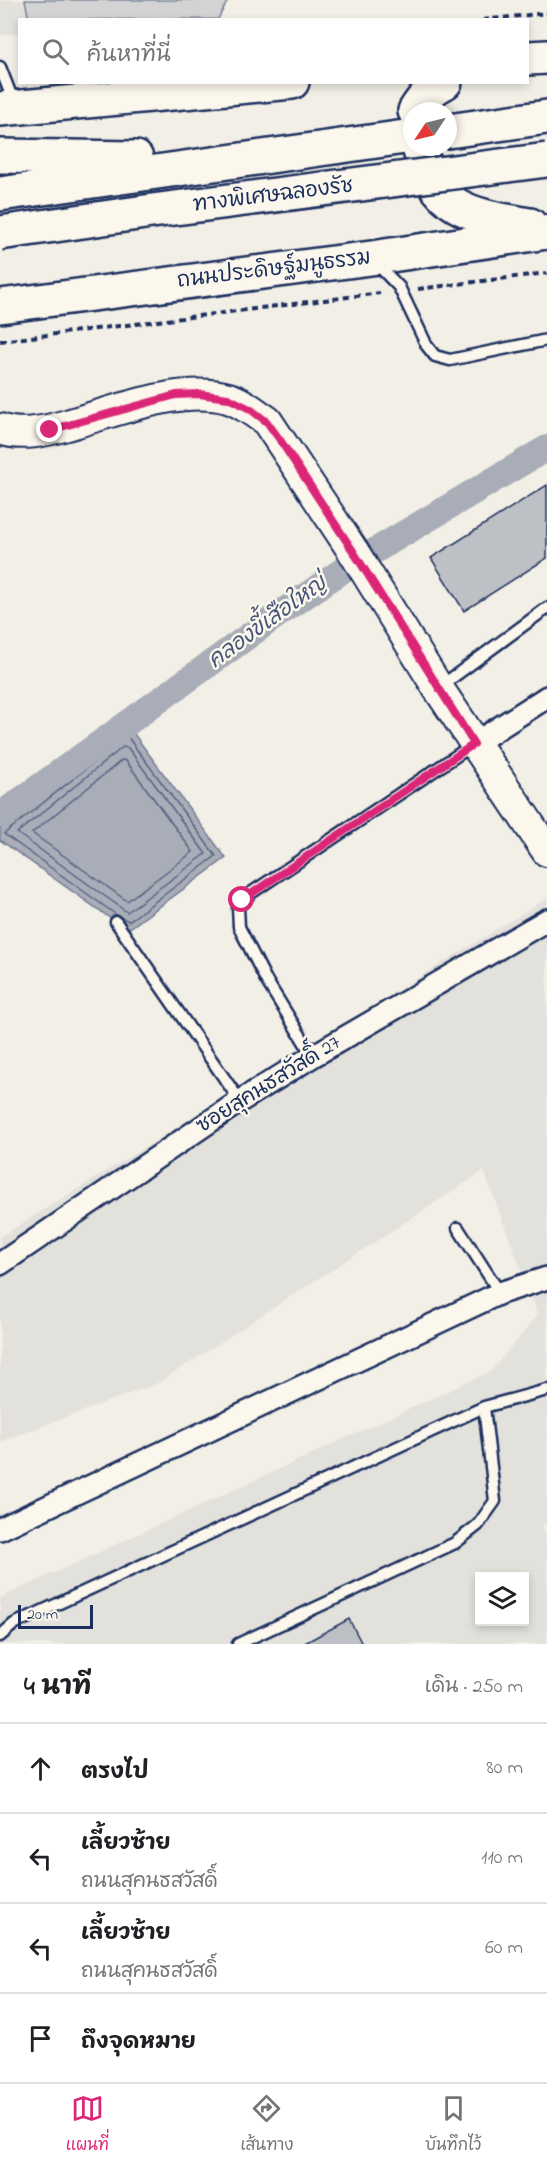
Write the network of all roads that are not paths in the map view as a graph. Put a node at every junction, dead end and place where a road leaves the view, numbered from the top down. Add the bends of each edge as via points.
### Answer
1 (547, 57) edge
2 (529, 58) edge
3 (0, 67) edge
4 (270, 84) edge
5 (441, 84) edge
6 (421, 102) edge
7 (8, 108) edge
8 (547, 117) edge
9 (457, 130) edge
10 (403, 137) edge
11 (0, 156) edge
12 (421, 156) edge
13 (243, 160) junction
14 (547, 160) edge
15 (0, 194) edge
16 (547, 230) edge
17 (0, 233) edge
18 (371, 258) junction
19 (0, 306) edge
20 (547, 340) edge
21 (0, 429) edge
22 (547, 608) edge
23 (438, 688) junction
24 (547, 697) edge
25 (474, 744) junction
26 (547, 851) edge
27 (547, 920) edge
28 (116, 922) dead end
29 (313, 1056) junction
30 (240, 1101) junction
31 (458, 1228) dead end
32 (0, 1264) edge
33 (547, 1278) edge
34 (500, 1293) junction
35 (547, 1390) edge
36 (484, 1407) junction
37 (0, 1529) edge
38 (0, 1636) edge
39 (238, 1644) edge

1 - 2 main road
3 - 7 lane
4 - 7 main road
5 - 6 main road
8 - 9 main road
10 - 13 main road, ทางพิเศษฉลองรัช
11 - 13 main road
12 - 16 main road via 432,181 461,208 480,216
13 - 15 main road, ทางพิเศษฉลองรัช
14 - 17 main road, ทางพิเศษฉลองรัช, bridge
16 - 18 main road, ถนนประดิษฐ์มนูธรรม
18 - 19 main road, ถนนประดิษฐ์มนูธรรม
18 - 20 lane via 401,291 435,357 450,360
21 - 23 main road via 12,434 50,430 176,395 228,398 250,409 267,422
22 - 23 lane
23 - 25 main road
24 - 25 street
25 - 26 main road
25 - 29 lane via 248,895 238,907 239,927 250,952
27 - 29 street, ซอยสุคนธสวัสดิ์ 27
28 - 30 lane
29 - 30 street, ซอยสุคนธสวัสดิ์ 27
30 - 32 street, ซอยสุคนธสวัสดิ์ 27
31 - 34 lane
33 - 34 street
34 - 37 street
35 - 36 lane
36 - 38 lane via 14,1624
36 - 39 lane via 495,1501 478,1525 455,1543

